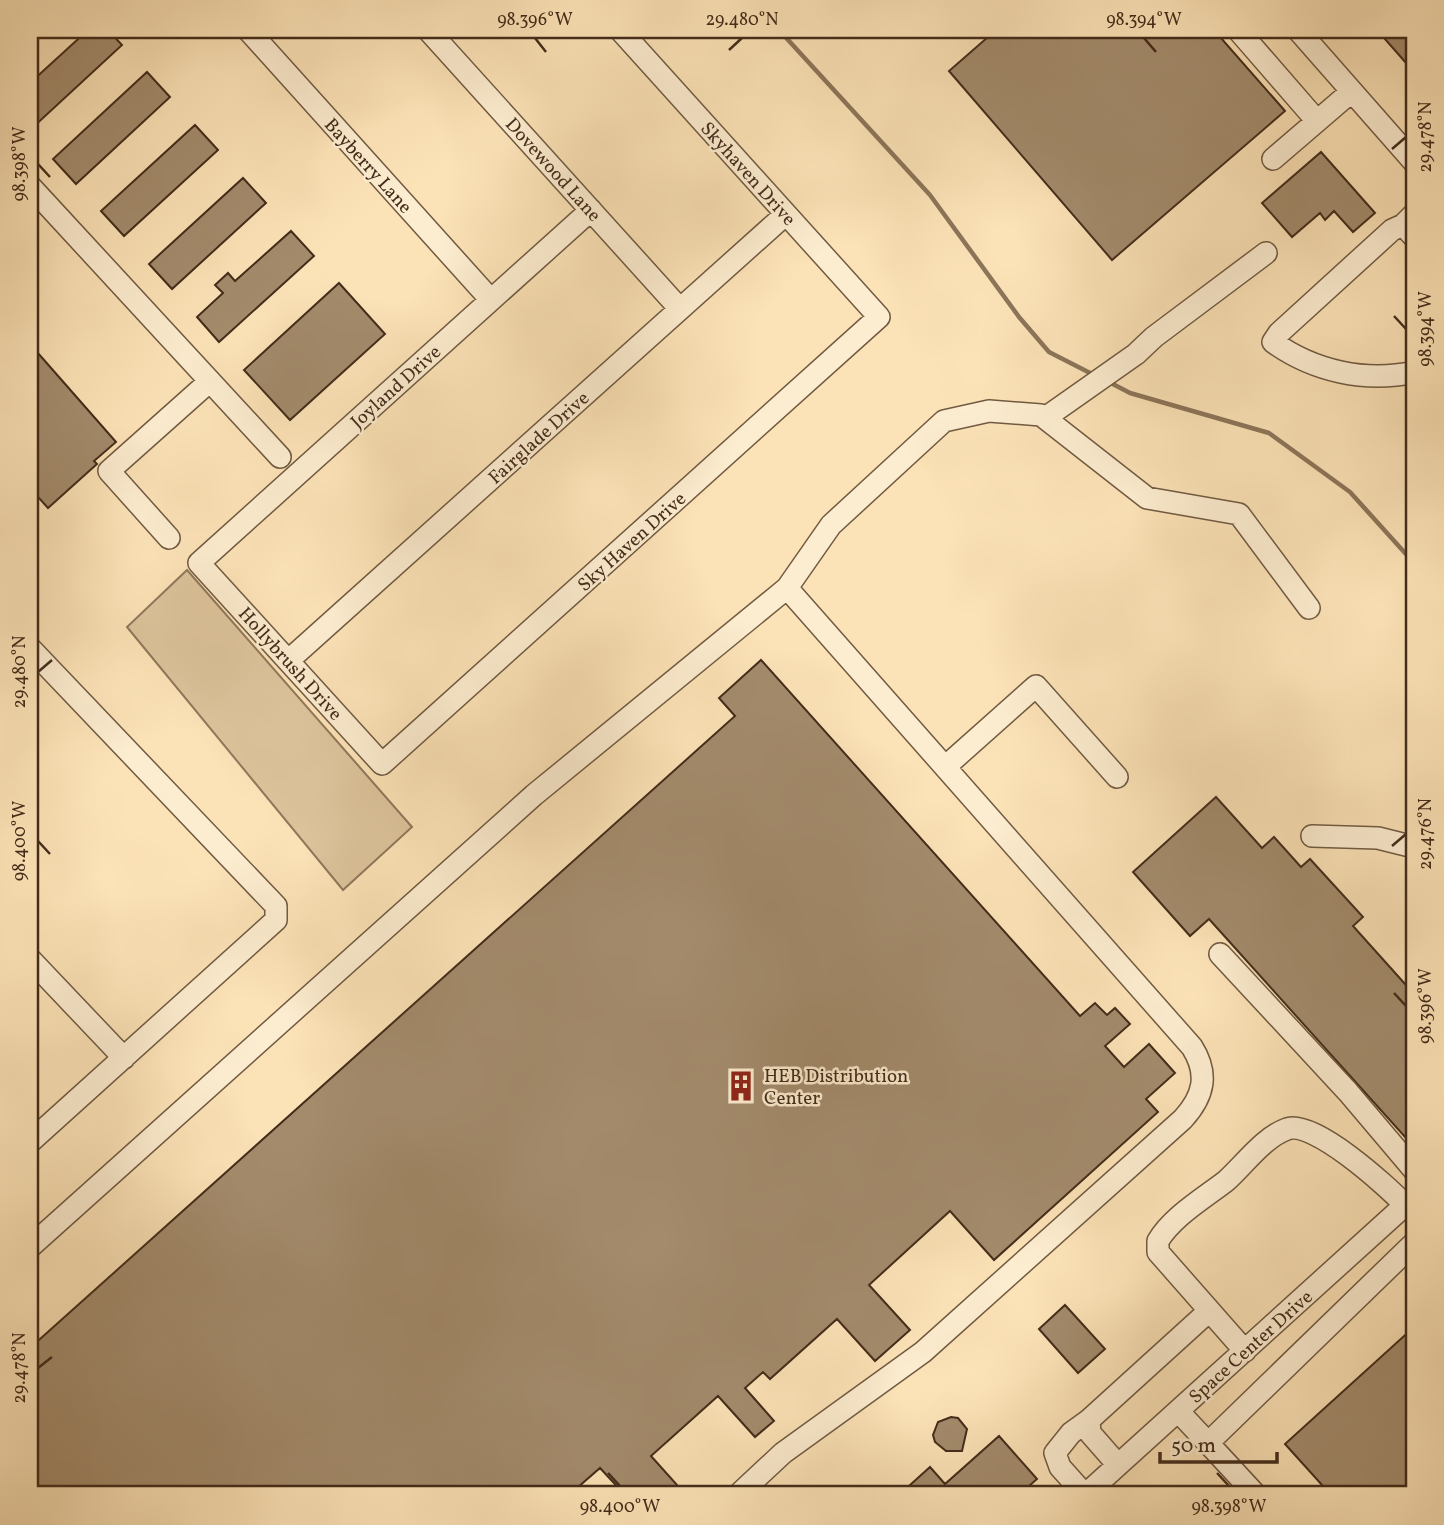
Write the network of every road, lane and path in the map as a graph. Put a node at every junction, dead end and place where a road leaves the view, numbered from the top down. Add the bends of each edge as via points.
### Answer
1 (248, 30) edge
2 (428, 30) edge
3 (620, 30) edge
4 (1238, 30) edge
5 (1298, 30) edge
6 (1350, 92) junction
7 (1317, 121) junction
8 (1273, 159) dead end
9 (1414, 162) edge
10 (30, 186) edge
11 (591, 210) junction
12 (786, 214) junction
13 (1410, 225) edge
14 (1266, 253) dead end
15 (491, 300) junction
16 (680, 309) junction
17 (879, 317) joint
18 (1414, 372) edge
19 (211, 381) junction
20 (1045, 418) junction
21 (280, 457) dead end
22 (169, 538) dead end
23 (199, 563) joint
24 (787, 588) junction
25 (1309, 608) dead end
26 (30, 648) edge
27 (289, 660) junction
28 (382, 764) joint
29 (945, 767) junction
30 (1117, 777) dead end
31 (1312, 836) dead end
32 (1414, 847) edge
33 (1220, 954) dead end
34 (30, 959) edge
35 (124, 1058) junction
36 (30, 1142) edge
37 (1414, 1170) edge
38 (1410, 1201) edge
39 (1414, 1243) edge
40 (30, 1247) edge
41 (1209, 1311) junction
42 (1245, 1350) junction
43 (1178, 1411) junction
44 (1089, 1420) junction
45 (1208, 1443) junction
46 (1118, 1465) junction
47 (738, 1495) edge
48 (1085, 1495) edge
49 (1256, 1495) edge

1 - 15 street, Bayberry Lane
2 - 11 street, Dovewood Lane
3 - 12 street, Skyhaven Drive
4 - 7 street
5 - 6 street
6 - 7 street
6 - 9 street
7 - 8 street
10 - 19 street
11 - 15 street, Joyland Drive
11 - 16 street, Dovewood Lane
12 - 16 street, Fairglade Drive
12 - 17 street, Skyhaven Drive
13 - 18 street via 1392,230 1273,342 1341,373
14 - 20 street via 1136,355
15 - 23 street, Joyland Drive
16 - 27 street, Fairglade Drive
17 - 28 street, Sky Haven Drive
19 - 21 street
19 - 22 street via 109,471
20 - 24 street via 989,411 944,421 831,525
20 - 25 street via 1147,498 1239,514
23 - 27 street, Hollybrush Drive
24 - 29 street
24 - 40 street via 534,795
26 - 35 street via 278,912 276,920
27 - 28 street, Hollybrush Drive
29 - 30 street via 1036,687
29 - 47 street via 1192,1047 1204,1073 1203,1090 1183,1119 923,1352 783,1453
31 - 32 street via 1378,838
33 - 37 street
34 - 35 street
35 - 36 street
38 - 41 street via 1308,1132 1289,1128 1275,1135 1157,1241 1158,1252
38 - 42 street, Space Center Drive
39 - 45 street
41 - 42 street
41 - 44 street
42 - 43 street, Space Center Drive
43 - 45 street
43 - 46 street, Space Center Drive
44 - 46 street via 1090,1433
44 - 48 street via 1055,1453 1060,1467
45 - 49 street
46 - 48 street, Space Center Drive

